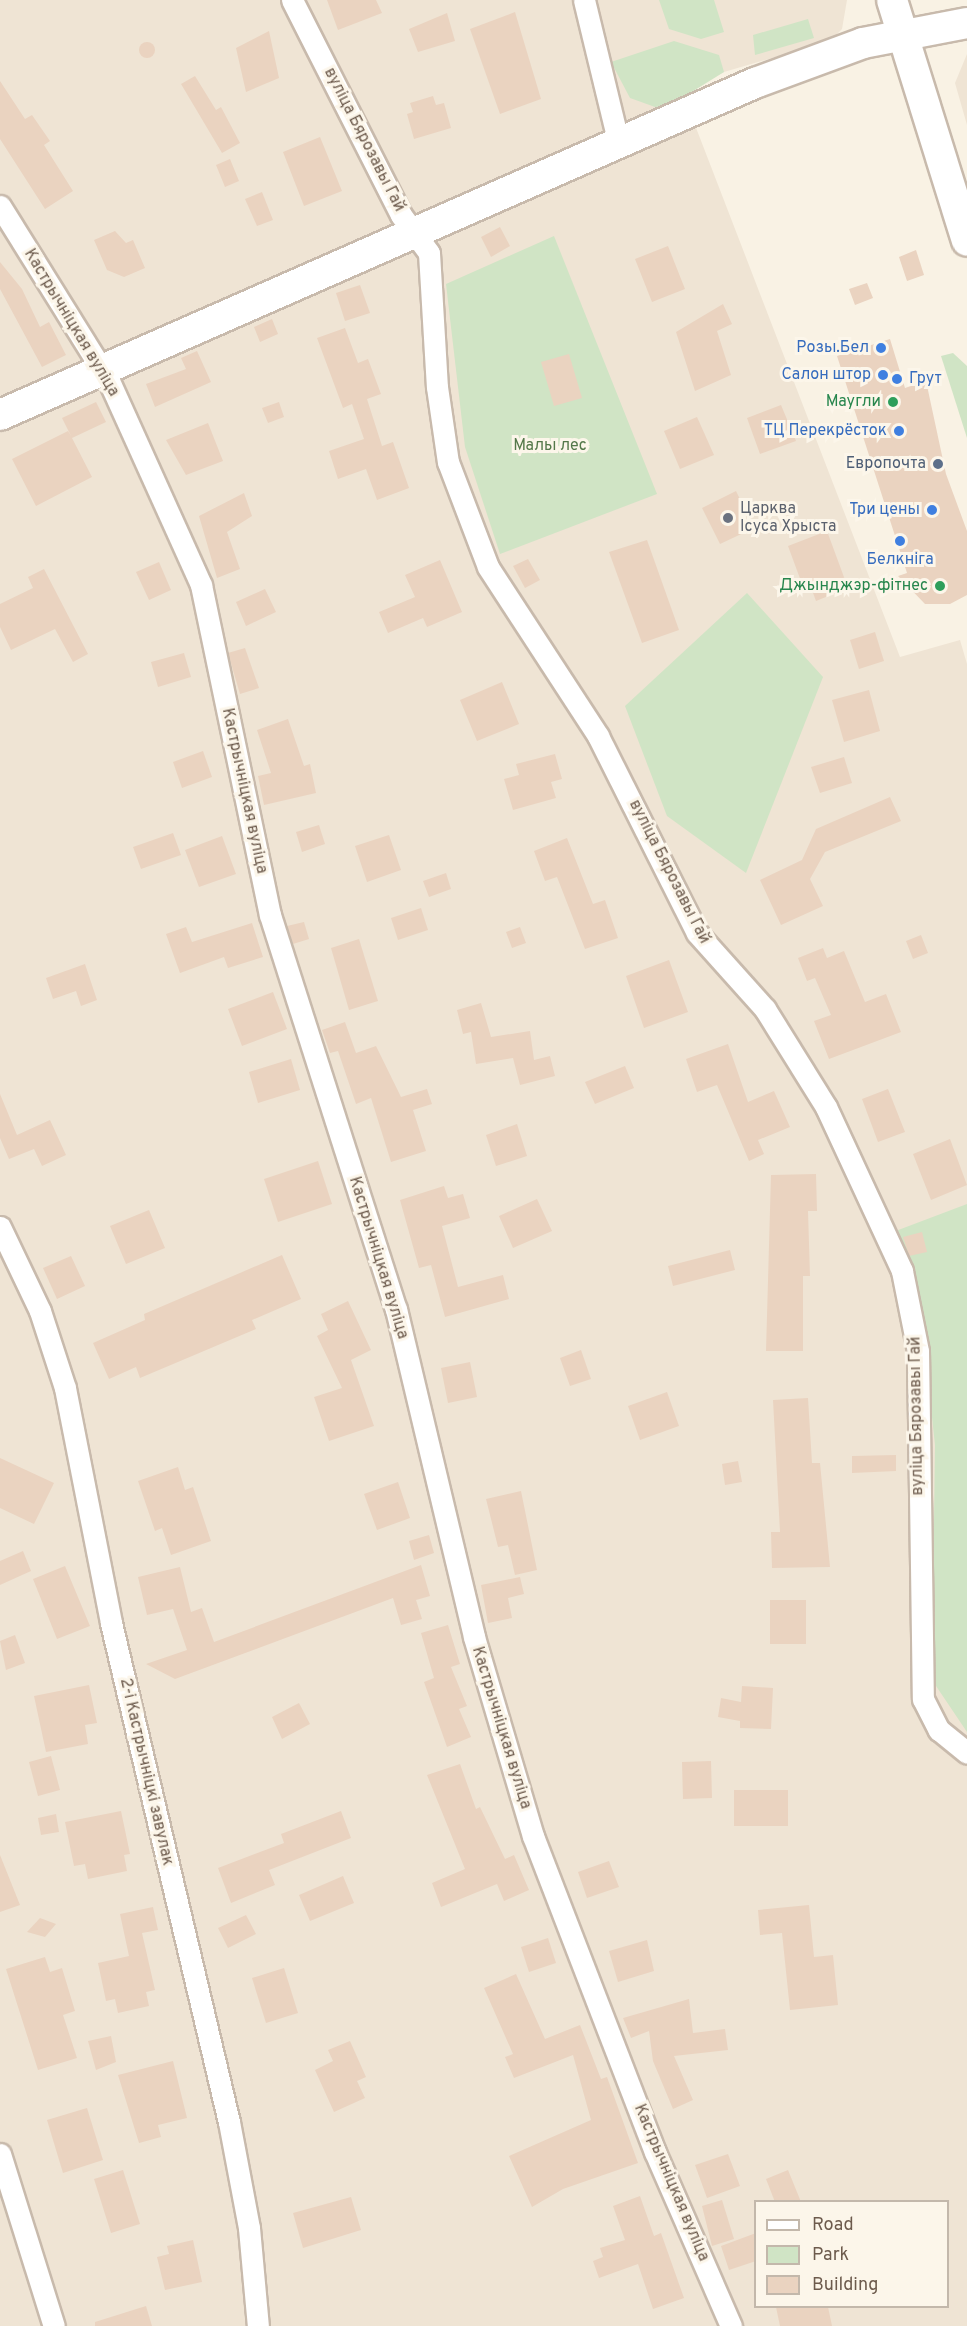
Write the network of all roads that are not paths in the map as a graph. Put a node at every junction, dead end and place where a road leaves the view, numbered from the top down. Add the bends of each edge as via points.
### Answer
1 (292, 0) edge
2 (584, 0) edge
3 (892, 0) edge
4 (967, 23) edge
5 (901, 35) junction
6 (618, 141) junction
7 (0, 206) edge
8 (417, 229) junction
9 (967, 241) edge
10 (99, 370) junction
11 (0, 415) edge
12 (0, 1227) edge
13 (967, 1753) edge
14 (0, 2154) edge
15 (54, 2326) edge
16 (258, 2326) edge
17 (731, 2326) edge

1 - 8 street, вуліца Бярозавы Гай via 401,214
2 - 6 street
3 - 5 main road
4 - 5 main road
5 - 6 main road via 844,49
5 - 9 main road
6 - 8 main road
7 - 10 street, Кастрычніцкая вуліца
8 - 10 main road
8 - 13 street, вуліца Бярозавы Гай via 434,275 437,387 448,462 488,567 598,736 697,933 765,1009 826,1107 902,1271 918,1351 923,1699 939,1730
10 - 11 main road
10 - 17 street, Кастрычніцкая вуліца via 184,545 208,610 270,915 396,1309 471,1626 533,1836 655,2152
12 - 16 street, 2-і Кастрычніцкі завулак via 40,1311 65,1388 111,1623 229,2122 249,2228
14 - 15 street

